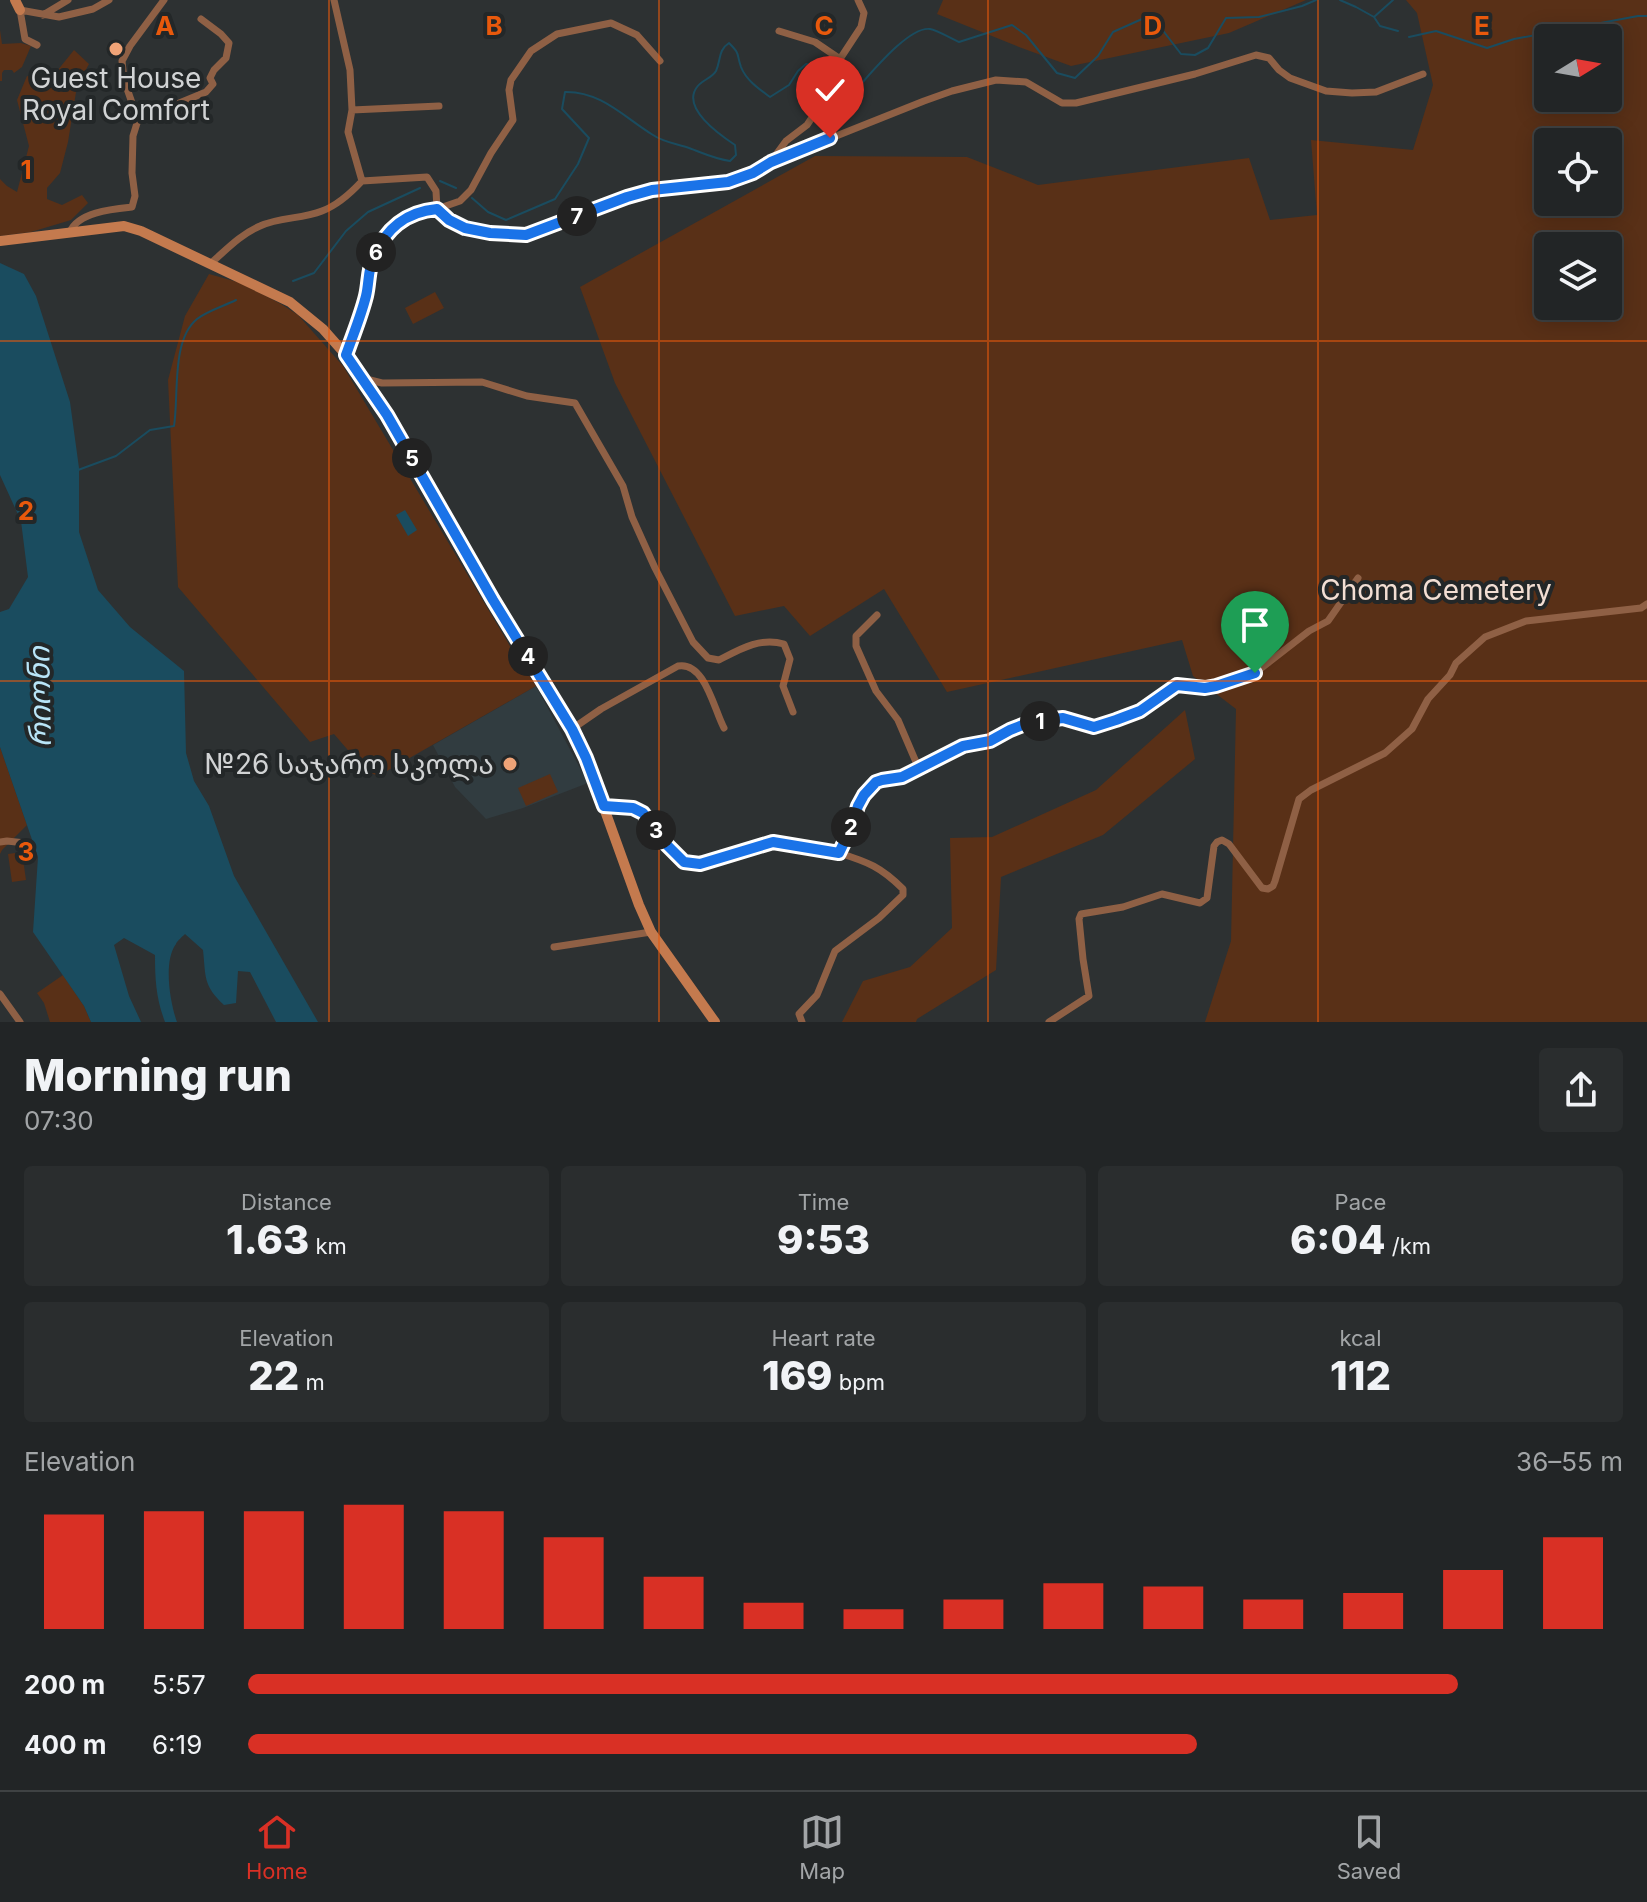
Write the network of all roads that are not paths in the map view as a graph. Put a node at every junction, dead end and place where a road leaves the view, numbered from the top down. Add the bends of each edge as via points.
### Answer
1 (68, 0) edge
2 (109, 0) edge
3 (164, 0) edge
4 (334, 0) edge
5 (858, 0) edge
6 (18, 5) edge
7 (43, 15) junction
8 (201, 19) dead end
9 (779, 31) dead end
10 (37, 45) dead end
11 (840, 59) junction
12 (660, 61) dead end
13 (1423, 74) dead end
14 (439, 106) dead end
15 (352, 110) junction
16 (138, 120) junction
17 (771, 162) junction
18 (362, 181) junction
19 (437, 209) junction
20 (70, 232) junction
21 (0, 241) edge
22 (210, 264) junction
23 (346, 355) junction
24 (362, 378) junction
25 (1358, 578) dead end
26 (1647, 604) edge
27 (877, 615) dead end
28 (793, 712) dead end
29 (724, 728) dead end
30 (572, 729) junction
31 (919, 769) junction
32 (604, 806) junction
33 (0, 842) edge
34 (25, 843) dead end
35 (839, 853) junction
36 (651, 932) junction
37 (554, 947) dead end
38 (0, 994) edge
39 (20, 1022) edge
40 (715, 1022) edge
41 (802, 1022) edge
42 (1049, 1022) edge

1 - 7 street
2 - 7 street via 59,17
3 - 16 street via 122,61
4 - 15 street via 350,70
5 - 11 street via 864,13 861,27
6 - 7 street
6 - 10 street via 25,39
8 - 16 street via 229,43 226,58 210,78 213,84 206,92
9 - 11 street via 815,42
11 - 17 street via 807,125
12 - 19 street via 637,35 611,23 557,34 531,51 511,80 513,120 471,190 460,201
13 - 17 street via 1376,92 1326,91 1290,78 1269,58 1256,55 1076,103 1062,103 1026,82 996,80 924,101
14 - 15 street
15 - 18 street via 348,132
16 - 20 street via 132,207 85,217
17 - 19 street via 728,182 627,197 526,235 465,228
18 - 19 street via 427,177 436,191
18 - 22 street via 321,212 260,226
19 - 23 street via 411,215 387,232 372,261
20 - 21 main road
20 - 22 main road via 124,226
22 - 23 main road via 290,302
23 - 24 main road
24 - 28 street via 382,383 482,382 575,403 623,486 632,517 693,642 708,658 719,660 744,647 784,644 790,659 783,686
24 - 30 main road
25 - 31 street via 1328,621 1255,673 1205,688 1177,685 1140,711 1094,727 1063,718 1030,722 990,741 963,746
26 - 42 street via 1526,621 1485,637 1456,663 1412,729 1385,753 1299,799 1268,889 1222,840 1214,846 1207,898 1200,903 1162,894 1081,914 1089,996
27 - 31 street via 856,636 856,646
29 - 30 street via 696,671 685,664
30 - 32 main road
31 - 35 street via 876,782 864,795
32 - 35 street via 643,813 684,862 700,864 773,842
32 - 36 main road
33 - 34 street
35 - 41 street via 870,862 890,876 903,895 835,951 817,995 799,1014
36 - 37 street
36 - 40 main road
38 - 39 street

